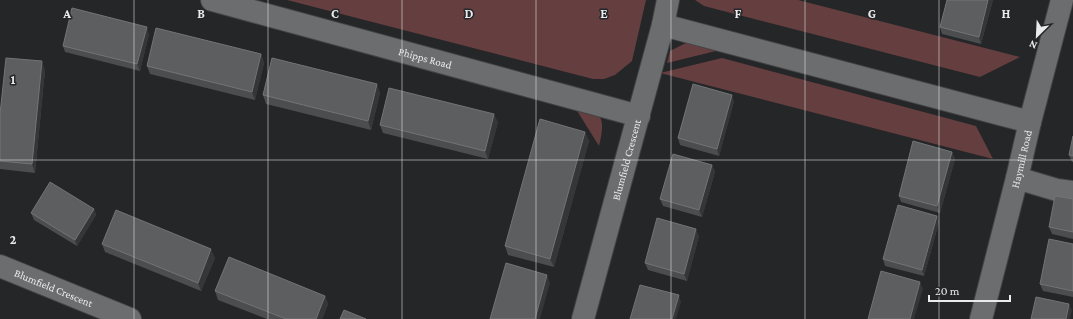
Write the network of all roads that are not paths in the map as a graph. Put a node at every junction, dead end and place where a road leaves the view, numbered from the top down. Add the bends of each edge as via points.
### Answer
1 (212, 0) edge
2 (668, 0) edge
3 (1062, 0) edge
4 (663, 25) junction
5 (639, 116) junction
6 (1030, 122) junction
7 (1017, 178) junction
8 (1073, 192) edge
9 (0, 266) edge
10 (130, 319) edge
11 (583, 319) edge
12 (981, 319) edge

1 - 5 street, Phipps Road
2 - 4 street, Blumfield Crescent
3 - 6 street, Haymill Road
4 - 5 street, Blumfield Crescent
4 - 6 street
5 - 11 street, Blumfield Crescent
6 - 7 street, Haymill Road
7 - 8 street
7 - 12 street, Haymill Road
9 - 10 street, Blumfield Crescent

